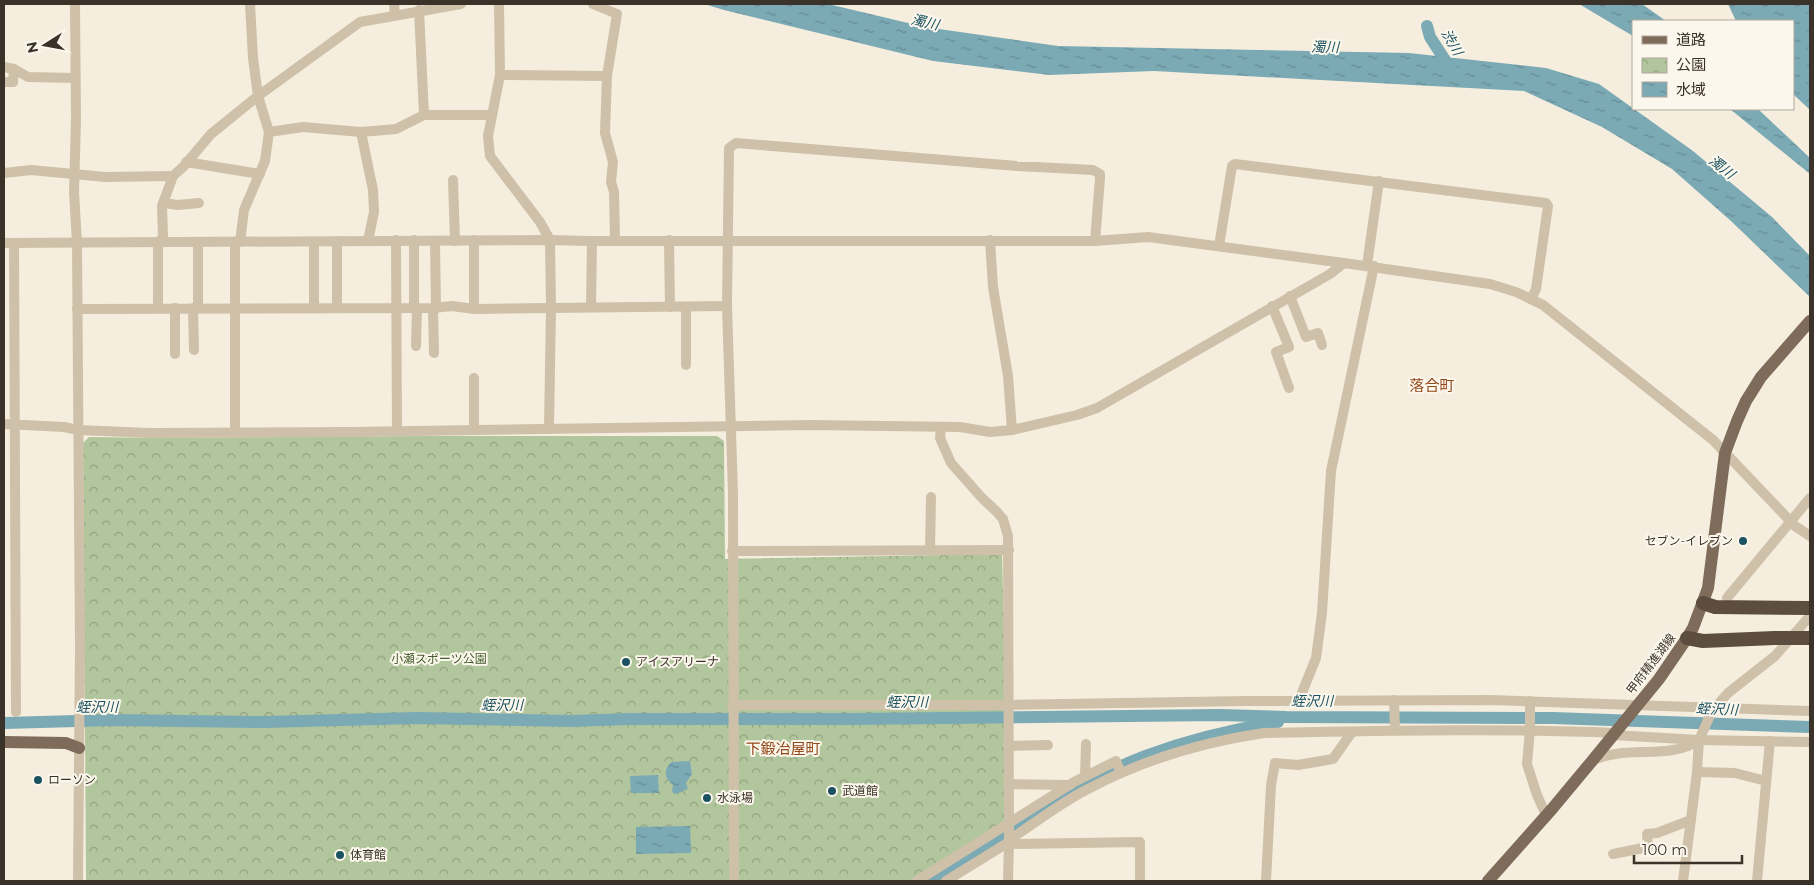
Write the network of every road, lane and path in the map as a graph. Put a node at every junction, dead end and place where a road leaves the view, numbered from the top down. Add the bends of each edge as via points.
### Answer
1 (75, 4) edge
2 (250, 4) edge
3 (461, 4) edge
4 (498, 4) edge
5 (593, 4) edge
6 (395, 9) edge
7 (419, 10) junction
8 (9, 68) edge
9 (500, 75) junction
10 (607, 76) junction
11 (75, 78) junction
12 (4, 82) edge
13 (258, 96) junction
14 (424, 115) junction
15 (492, 115) junction
16 (269, 132) junction
17 (361, 132) junction
18 (186, 162) junction
19 (4, 173) edge
20 (75, 174) junction
21 (260, 174) junction
22 (173, 176) junction
23 (453, 180) dead end
24 (1380, 181) junction
25 (163, 203) junction
26 (199, 203) dead end
27 (368, 240) junction
28 (396, 240) junction
29 (414, 240) junction
30 (435, 240) junction
31 (455, 240) junction
32 (474, 240) junction
33 (550, 240) junction
34 (615, 240) junction
35 (669, 240) junction
36 (729, 240) junction
37 (990, 240) junction
38 (336, 241) junction
39 (592, 241) junction
40 (1095, 241) junction
41 (198, 242) junction
42 (237, 242) junction
43 (314, 242) junction
44 (9, 243) edge
45 (77, 243) junction
46 (158, 243) junction
47 (1219, 246) junction
48 (1344, 263) junction
49 (1370, 266) junction
50 (1290, 296) junction
51 (1531, 299) junction
52 (728, 306) junction
53 (1272, 306) junction
54 (551, 307) junction
55 (591, 307) junction
56 (670, 307) junction
57 (686, 307) junction
58 (158, 308) junction
59 (175, 308) junction
60 (196, 308) junction
61 (235, 308) junction
62 (314, 308) junction
63 (337, 308) junction
64 (396, 308) junction
65 (416, 308) junction
66 (434, 308) junction
67 (76, 309) junction
68 (474, 309) junction
69 (1807, 324) edge
70 (1322, 345) dead end
71 (416, 346) dead end
72 (194, 350) dead end
73 (434, 352) dead end
74 (175, 354) dead end
75 (686, 365) dead end
76 (474, 378) dead end
77 (1289, 388) dead end
78 (9, 425) edge
79 (731, 426) junction
80 (942, 427) junction
81 (549, 429) junction
82 (78, 430) junction
83 (474, 430) junction
84 (1012, 430) junction
85 (397, 431) junction
86 (235, 432) junction
87 (1725, 453) junction
88 (931, 497) dead end
89 (1810, 498) edge
90 (15, 504) junction
91 (4, 505) edge
92 (1791, 521) junction
93 (1810, 536) edge
94 (1009, 550) junction
95 (732, 551) junction
96 (930, 551) junction
97 (1727, 598) dead end
98 (1703, 603) junction
99 (1810, 608) edge
100 (1810, 616) edge
101 (1687, 638) junction
102 (1810, 638) edge
103 (1299, 700) junction
104 (1394, 703) junction
105 (1530, 703) junction
106 (1637, 706) junction
107 (1008, 707) junction
108 (733, 708) junction
109 (1713, 709) junction
110 (1810, 711) edge
111 (16, 712) dead end
112 (1394, 729) junction
113 (1530, 729) junction
114 (1352, 732) junction
115 (1615, 733) junction
116 (1700, 737) junction
117 (1770, 741) junction
118 (4, 742) edge
119 (1810, 742) edge
120 (1086, 744) dead end
121 (1048, 745) dead end
122 (1008, 746) junction
123 (79, 748) junction
124 (1592, 761) junction
125 (1121, 772) junction
126 (1697, 772) junction
127 (1085, 776) junction
128 (1766, 781) junction
129 (1008, 784) junction
130 (1070, 785) junction
131 (1546, 815) junction
132 (1691, 820) junction
133 (1009, 825) junction
134 (1009, 841) junction
135 (1613, 854) dead end
136 (78, 881) edge
137 (734, 881) edge
138 (917, 881) edge
139 (946, 881) edge
140 (1008, 881) edge
141 (1140, 881) edge
142 (1266, 881) edge
143 (1488, 881) edge
144 (1683, 881) edge
145 (1757, 881) edge

1 - 11 street
2 - 13 street
3 - 7 street
4 - 9 street
5 - 10 street via 617,14
6 - 7 street
6 - 13 street via 360,22
7 - 14 street
8 - 11 street via 28,77
8 - 12 street via 13,82
9 - 10 street
9 - 15 street
10 - 34 street via 605,133 613,162 611,182
11 - 20 street
13 - 16 street
13 - 18 street via 211,134
14 - 15 street
14 - 17 street via 396,129
15 - 33 street via 488,136 490,156
16 - 17 street via 304,127
16 - 21 street
17 - 27 street via 373,190 374,212
18 - 21 street
18 - 22 street
19 - 20 street via 31,170
20 - 22 street
20 - 45 street
21 - 42 street via 244,210
22 - 25 street
23 - 31 street
24 - 47 street via 1235,164 1232,166
24 - 49 street
24 - 51 street via 1546,203 1536,288
25 - 26 street
25 - 46 street via 163,237
27 - 28 street
27 - 38 street
28 - 29 street
28 - 64 street
29 - 30 street
29 - 65 street
30 - 31 street
30 - 66 street
31 - 32 street
32 - 33 street
32 - 68 street
33 - 39 street
33 - 54 street
34 - 35 street
34 - 39 street
35 - 36 street
35 - 56 street
36 - 37 street
36 - 40 street via 729,148 736,143 1092,170 1100,174
36 - 52 street
37 - 40 street
37 - 84 street
38 - 43 street
38 - 63 street
39 - 55 street
40 - 47 street via 1148,237
41 - 42 street
41 - 46 street
41 - 60 street
42 - 43 street
42 - 61 street
43 - 62 street
44 - 45 street
44 - 78 street
45 - 46 street
45 - 67 street
46 - 58 street
47 - 48 street
48 - 49 street
48 - 50 street
49 - 51 street via 1490,284
49 - 103 street via 1331,471 1316,658
50 - 53 street
50 - 70 street via 1306,337 1318,332
51 - 87 street via 1598,348
52 - 57 street
52 - 79 street
53 - 77 street via 1289,347 1276,352
53 - 84 street via 1092,410
54 - 55 street
54 - 68 street
54 - 81 street
55 - 56 street
56 - 57 street
57 - 75 street
58 - 59 street
58 - 67 street
59 - 60 street
59 - 74 street
60 - 61 street
60 - 72 street
61 - 62 street
61 - 86 street
62 - 63 street
63 - 64 street
64 - 65 street
64 - 85 street
65 - 66 street
65 - 71 street
66 - 68 street
66 - 73 street
67 - 82 street
69 - 87 main road, 甲府精進湖線 via 1754,387
76 - 83 street
78 - 82 street
78 - 90 street
79 - 80 street
79 - 81 street
79 - 95 street
80 - 84 street via 990,432
80 - 94 street via 940,438 946,455 1003,519
81 - 83 street
82 - 86 street
82 - 123 street
83 - 85 street
85 - 86 street
87 - 92 street
87 - 98 main road, 甲府精進湖線 via 1712,567
88 - 96 street
89 - 92 street
90 - 91 street
90 - 111 street
92 - 93 street
92 - 97 street
94 - 96 street
94 - 107 street
95 - 96 street
95 - 108 street
98 - 99 highway via 1716,607
98 - 101 main road, 甲府精進湖線
100 - 109 street via 1775,656
101 - 102 highway, bridge via 1702,641
101 - 106 main road, 甲府精進湖線
103 - 104 street
103 - 107 street
104 - 105 street
104 - 112 street
105 - 106 street
105 - 113 street
106 - 109 street
106 - 115 main road, 甲府精進湖線
107 - 108 street
107 - 122 street
108 - 137 street
109 - 110 street
109 - 116 street
112 - 113 street
112 - 114 street
113 - 115 street
113 - 131 street via 1527,764
114 - 125 street via 1244,736 1204,744
114 - 142 street via 1333,759 1298,765 1275,763
115 - 116 street
115 - 124 main road, 甲府精進湖線
116 - 117 street
116 - 124 street via 1690,746 1677,749 1612,754
116 - 126 street
117 - 119 street
117 - 128 street
118 - 123 main road via 66,743
120 - 127 street
121 - 122 street
122 - 129 street
123 - 136 street
124 - 131 main road, 甲府精進湖線
125 - 127 street via 1116,761
125 - 134 street via 1061,805
126 - 128 street via 1735,773
126 - 132 street
127 - 130 street
128 - 145 street
129 - 130 street
129 - 133 street
130 - 133 street
131 - 143 main road, 甲府精進湖線
132 - 135 street via 1647,834 1648,847
132 - 144 street
133 - 134 street
133 - 138 street
134 - 139 street
134 - 140 street
134 - 141 street via 1140,842

